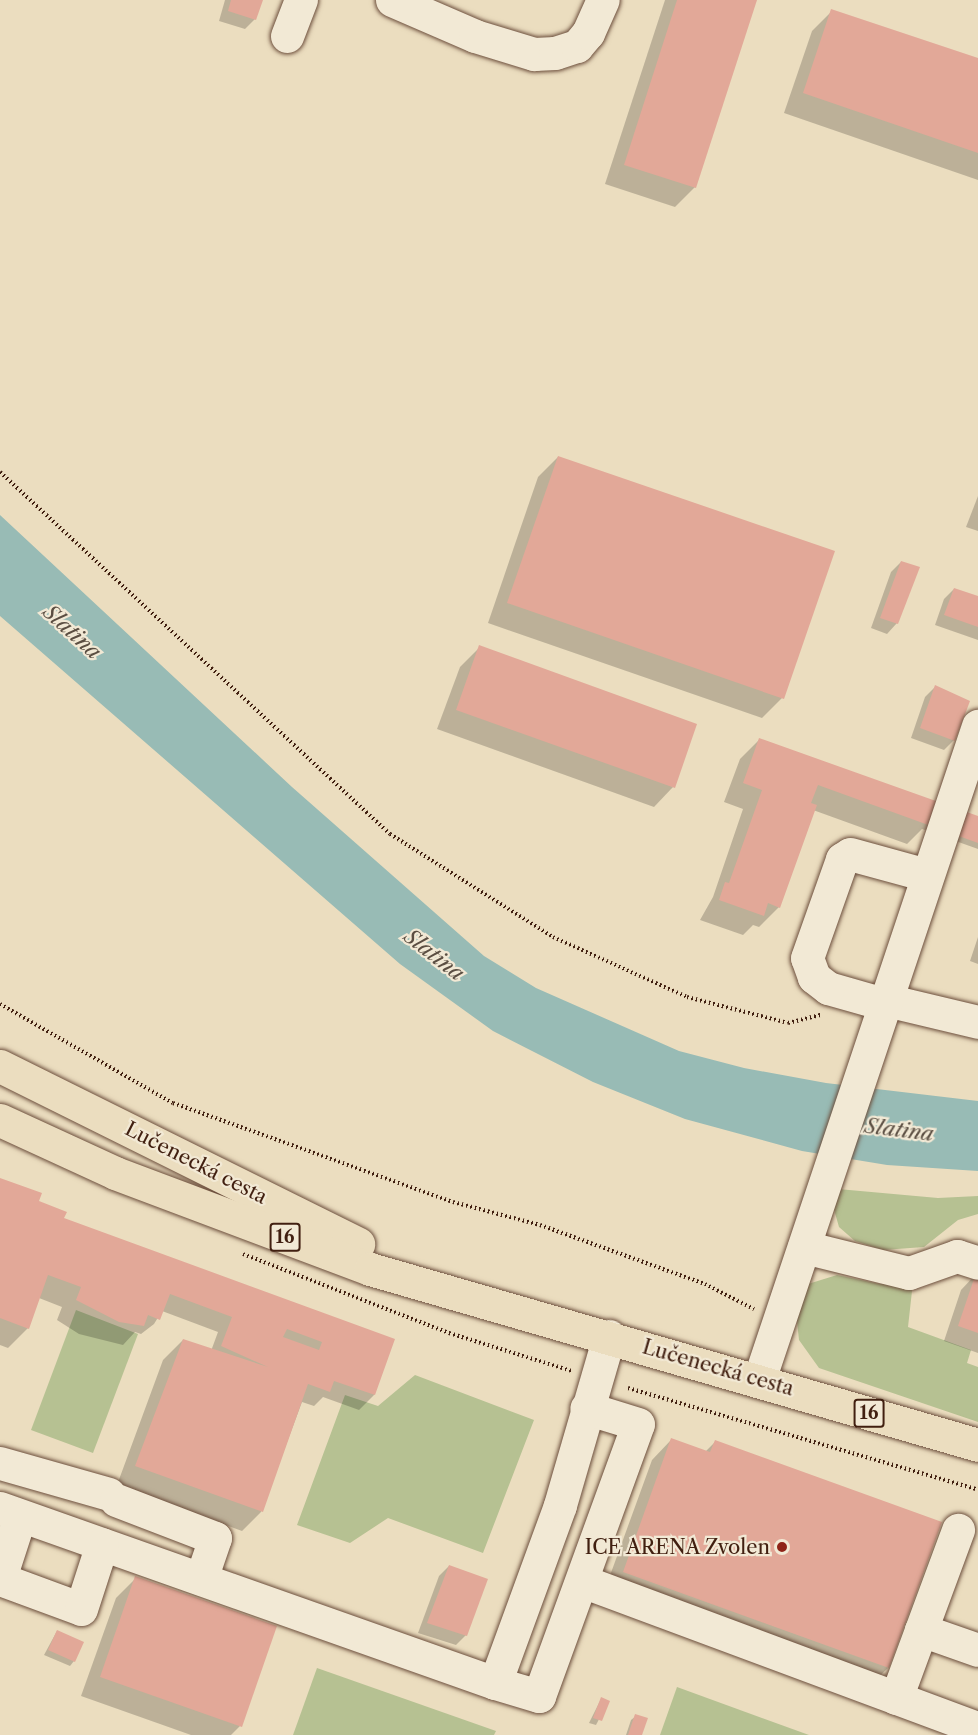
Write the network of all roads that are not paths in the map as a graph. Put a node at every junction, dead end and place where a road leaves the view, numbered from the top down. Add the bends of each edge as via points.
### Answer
1 (301, 0) edge
2 (392, 0) edge
3 (603, 0) edge
4 (287, 36) dead end
5 (978, 726) edge
6 (927, 875) junction
7 (885, 1002) junction
8 (978, 1022) edge
9 (0, 1066) edge
10 (0, 1119) edge
11 (804, 1247) junction
12 (978, 1263) edge
13 (457, 1292) junction
14 (609, 1336) junction
15 (759, 1380) junction
16 (586, 1408) junction
17 (978, 1445) edge
18 (0, 1463) edge
19 (10, 1512) edge
20 (958, 1530) dead end
21 (102, 1545) junction
22 (0, 1579) edge
23 (201, 1579) junction
24 (582, 1581) junction
25 (921, 1630) junction
26 (978, 1650) edge
27 (495, 1683) junction
28 (896, 1698) junction
29 (978, 1728) edge

1 - 4 lane
2 - 3 lane via 475,36 534,54 577,46 588,33
5 - 6 lane
6 - 7 lane
6 - 7 lane via 850,854 842,859 807,958 814,977 828,988
7 - 8 lane
7 - 11 lane
9 - 13 main road, Lučenecká cesta / 16
10 - 13 main road, Lučenecká cesta / 16 via 156,1189 370,1269
11 - 12 lane via 909,1273 957,1256
11 - 15 lane
13 - 14 main road, Lučenecká cesta / 16
14 - 15 main road, Lučenecká cesta / 16
14 - 16 lane
15 - 17 main road, Lučenecká cesta / 16
16 - 24 lane via 638,1424
16 - 27 lane via 560,1505
18 - 23 lane via 112,1497 215,1538
19 - 21 lane
19 - 22 lane
20 - 25 lane
21 - 22 lane via 81,1610
21 - 23 lane
23 - 27 lane
24 - 27 lane via 539,1696
24 - 28 lane
25 - 26 lane
25 - 28 lane
28 - 29 lane

